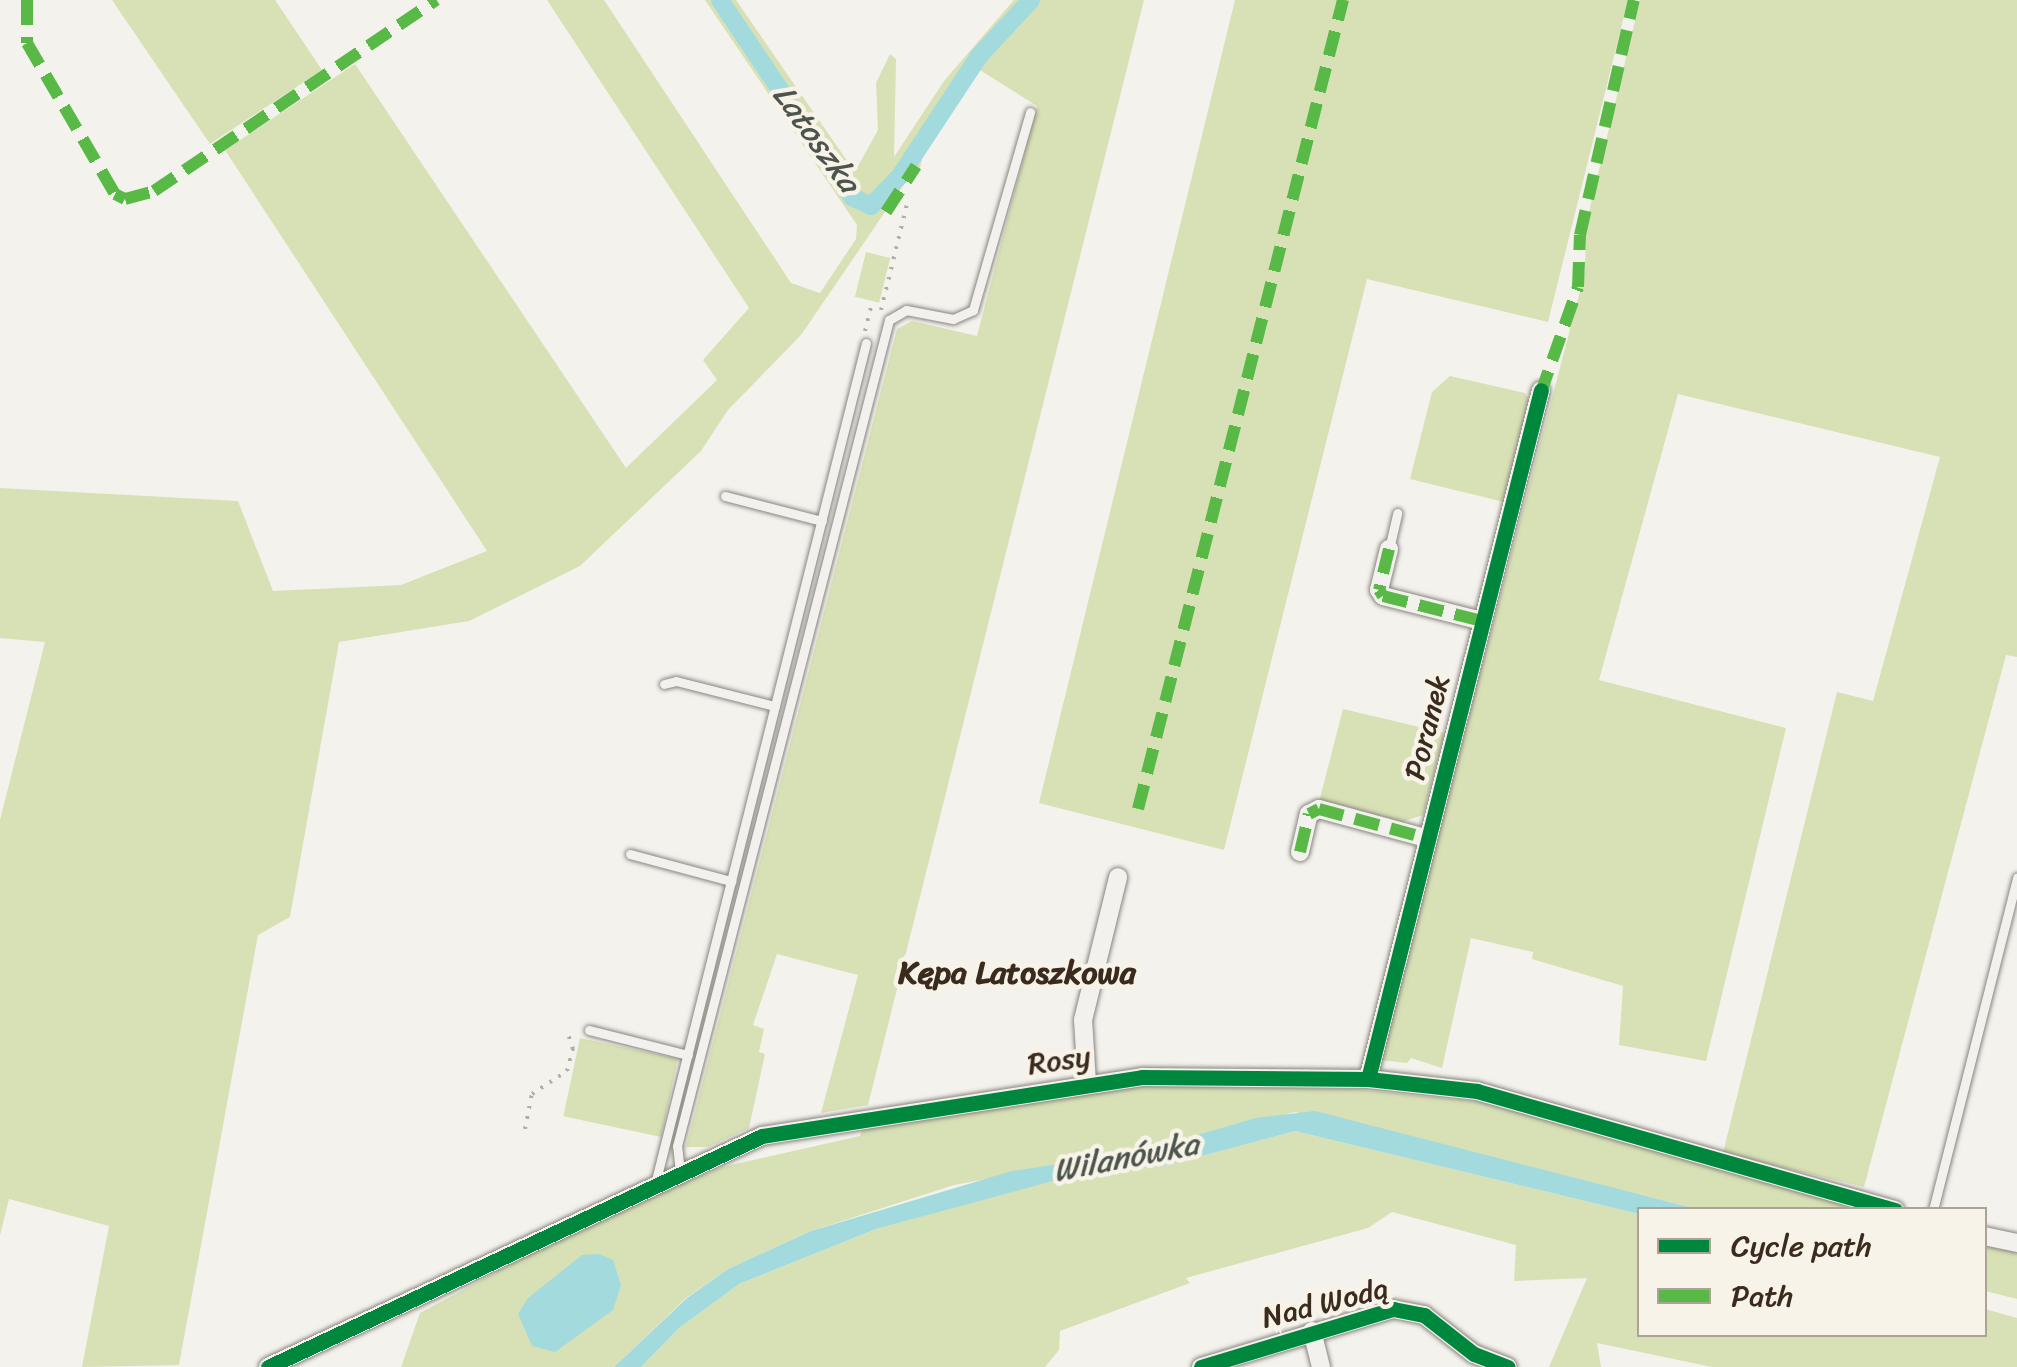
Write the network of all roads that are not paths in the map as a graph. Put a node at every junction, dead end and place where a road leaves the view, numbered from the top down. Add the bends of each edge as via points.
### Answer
1 (1030, 112) dead end
2 (866, 343) road end
3 (1541, 390) dead end
4 (724, 496) dead end
5 (1397, 513) dead end
6 (822, 521) junction
7 (1389, 549) joint
8 (1482, 622) junction
9 (668, 672) dead end
10 (676, 681) junction
11 (664, 684) dead end
12 (776, 706) junction
13 (1426, 838) junction
14 (1300, 852) dead end
15 (630, 854) dead end
16 (1118, 877) dead end
17 (2017, 877) edge
18 (731, 881) junction
19 (589, 1030) dead end
20 (688, 1054) junction
21 (1368, 1079) junction
22 (1087, 1083) junction
23 (680, 1174) junction
24 (655, 1185) junction
25 (1884, 1207) edge
26 (1934, 1207) edge
27 (1987, 1237) edge
28 (2017, 1243) edge
29 (1312, 1330) junction
30 (268, 1367) edge
31 (1201, 1367) edge
32 (1321, 1367) edge
33 (1508, 1367) edge

1 - 23 lane via 973,310 954,320 906,310 889,320 677,1146
2 - 6 lane
3 - 8 street, Poranek
4 - 6 lane
5 - 7 lane
6 - 12 lane
7 - 8 street via 1383,596
8 - 13 street, Poranek
9 - 10 lane
10 - 11 lane
10 - 12 lane
12 - 18 lane
13 - 14 street via 1320,809 1309,814
13 - 21 street, Poranek
15 - 18 lane
16 - 22 street via 1083,1020
17 - 26 lane
18 - 20 lane
19 - 20 lane
20 - 24 lane
21 - 22 street, Rosy
21 - 25 street, Rosy via 1476,1091
22 - 23 street, Rosy via 762,1136
23 - 24 street, Rosy
24 - 30 street, Rosy
27 - 28 street
29 - 31 street, Nad Wodą
29 - 32 street, Nad Wodą
29 - 33 street, Nad Wodą via 1408,1310 1432,1319 1482,1360

